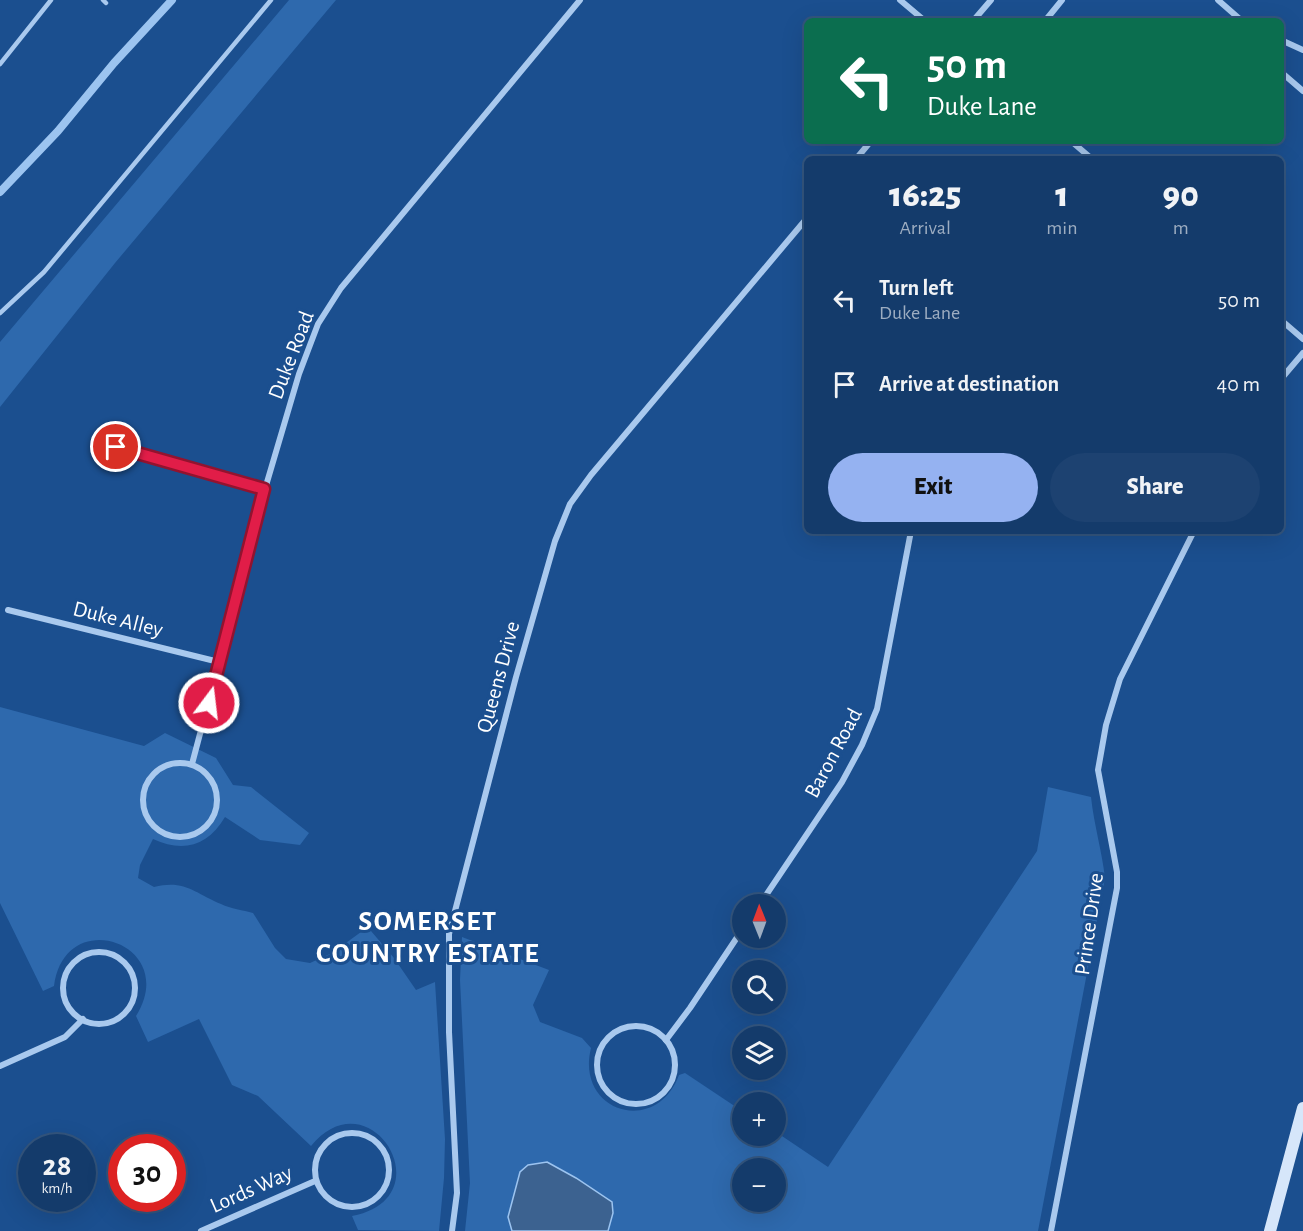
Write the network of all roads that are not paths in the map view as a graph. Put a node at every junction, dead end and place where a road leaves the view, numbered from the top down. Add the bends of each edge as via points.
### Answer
1 (51, 0) edge
2 (271, 0) edge
3 (580, 0) edge
4 (900, 0) edge
5 (991, 0) edge
6 (1062, 0) edge
7 (1218, 0) edge
8 (921, 18) edge
9 (976, 18) edge
10 (1047, 18) edge
11 (1239, 18) edge
12 (1284, 41) edge
13 (1303, 50) edge
14 (0, 64) edge
15 (1284, 75) edge
16 (1303, 91) edge
17 (868, 144) edge
18 (1074, 144) edge
19 (858, 156) edge
20 (1088, 156) edge
21 (804, 222) edge
22 (0, 313) edge
23 (1284, 323) edge
24 (1303, 339) edge
25 (1303, 353) edge
26 (1284, 375) edge
27 (95, 441) dead end
28 (264, 489) junction
29 (910, 534) edge
30 (1192, 534) edge
31 (8, 610) dead end
32 (219, 662) junction
33 (192, 765) junction
34 (767, 894) edge
35 (732, 945) edge
36 (83, 1019) junction
37 (666, 1040) junction
38 (0, 1066) edge
39 (1303, 1108) edge
40 (315, 1181) junction
41 (201, 1231) edge
42 (452, 1231) edge
43 (1051, 1231) edge
44 (1270, 1231) edge

1 - 14 lane
2 - 22 lane via 44,272
3 - 28 street, Duke Road via 341,288 318,324
4 - 8 street
5 - 9 street
6 - 10 street
7 - 11 street
12 - 13 street
15 - 16 street
17 - 19 street
18 - 20 street
21 - 42 street, Queens Drive via 591,475 570,504 555,541 449,934 449,1032 457,1193
23 - 24 street
25 - 26 street
27 - 28 street
28 - 32 street, Duke Road
29 - 34 street, Baron Road via 873,718 842,782
30 - 43 street, Prince Drive via 1120,679 1104,736 1098,770 1117,872 1116,897
31 - 32 street, Duke Alley
32 - 33 street, Duke Road
33 - 33 street via 212,780 218,804 207,827 196,835 170,836 150,823 145,812 144,789 150,778 169,764
35 - 37 street
36 - 36 street via 69,1007 64,996 66,974 73,963 93,952 117,956 129,968 136,985 129,1008 111,1022 99,1024
36 - 38 street via 65,1037
37 - 37 street via 675,1062 674,1074 660,1095 635,1104 610,1094 597,1064 602,1045 611,1035 633,1026 645,1027
39 - 44 street
40 - 40 street, Lords Way via 316,1156 323,1146 344,1133 368,1137 386,1154 389,1166 384,1190 365,1205 353,1208 335,1203
40 - 41 street, Lords Way

